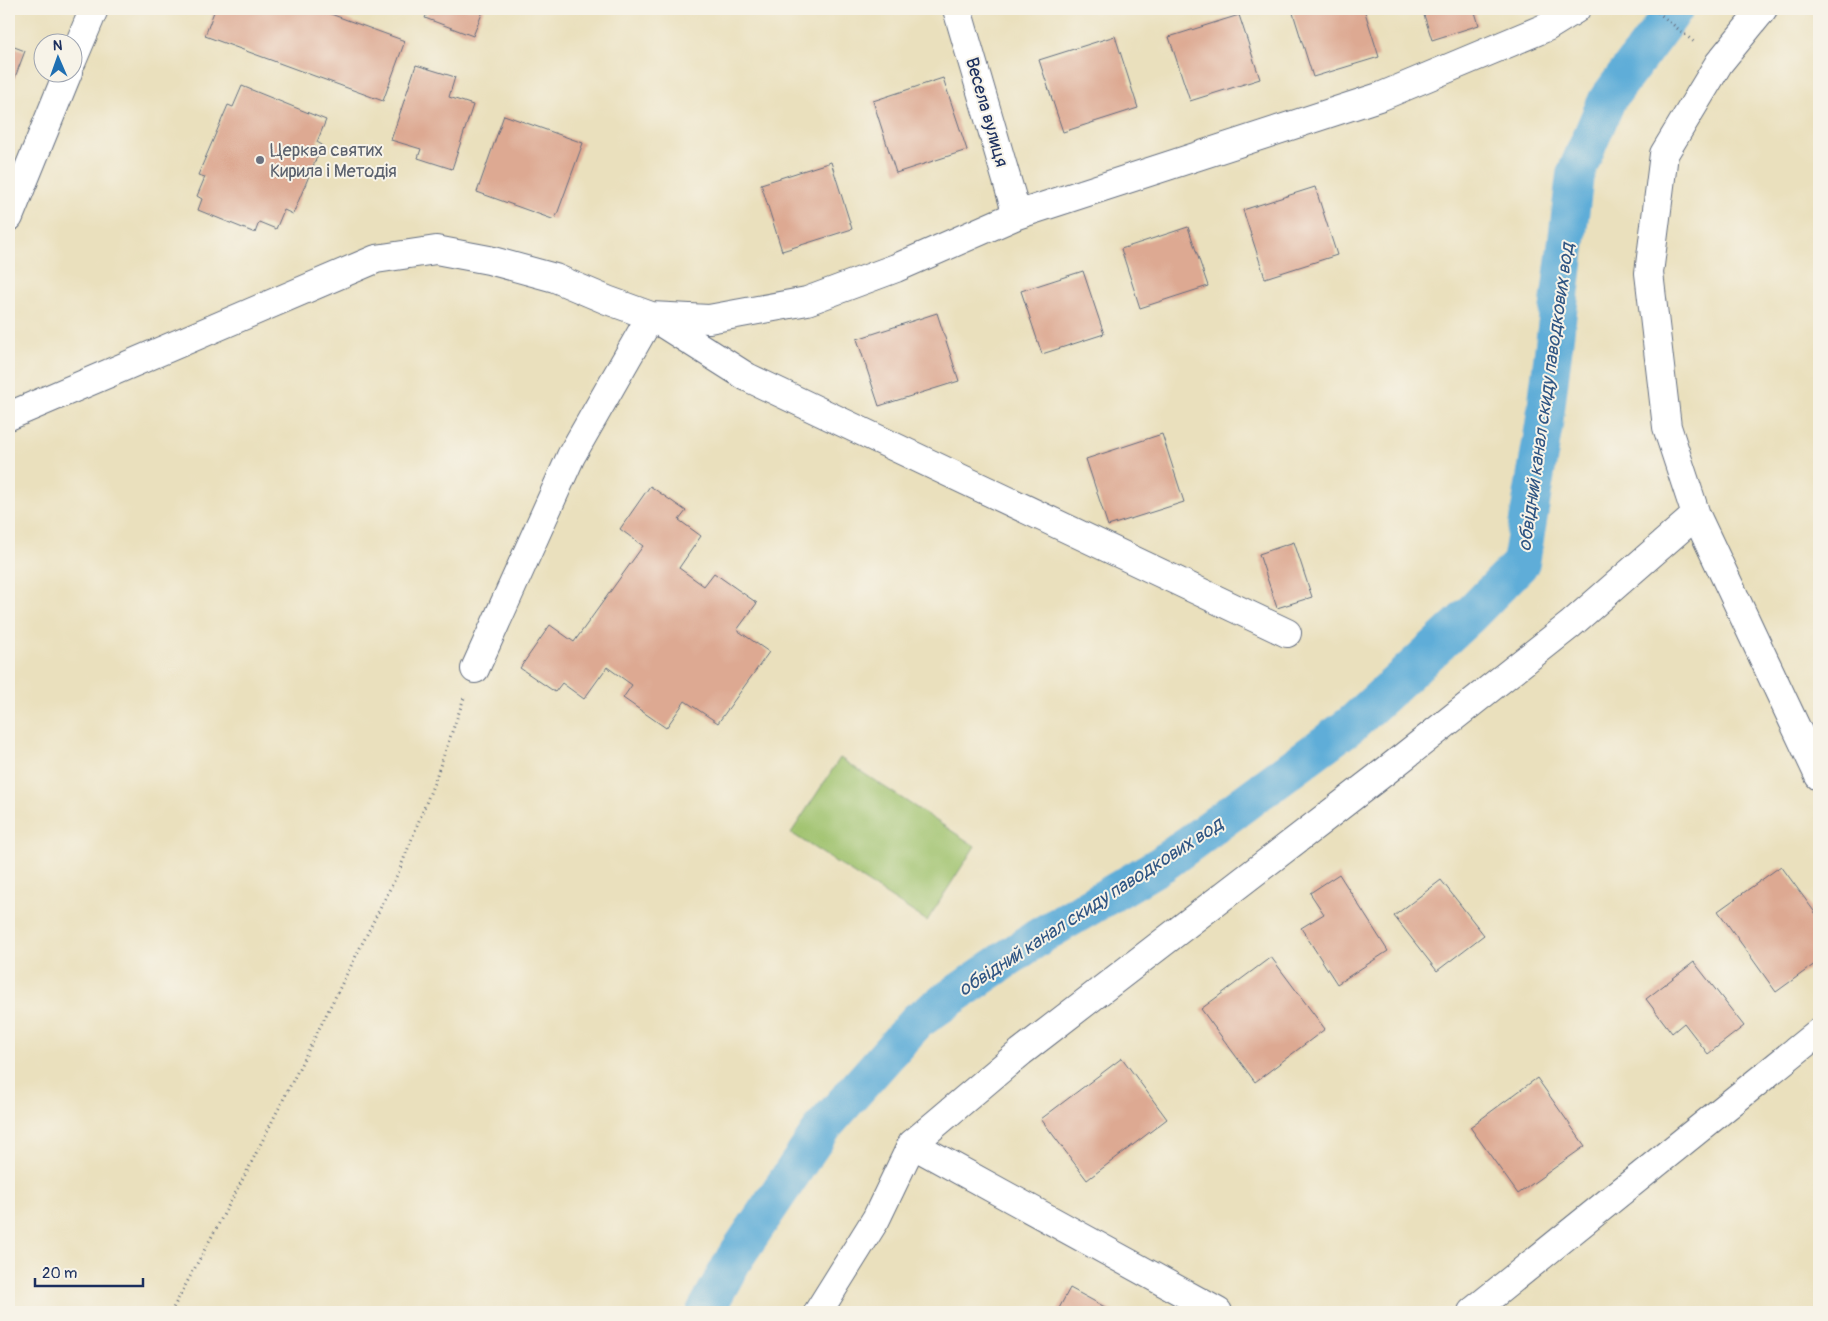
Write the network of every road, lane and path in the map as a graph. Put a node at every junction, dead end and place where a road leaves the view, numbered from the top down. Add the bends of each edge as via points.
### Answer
1 (94, 9) edge
2 (957, 9) edge
3 (1576, 9) edge
4 (1654, 9) edge
5 (1763, 9) edge
6 (1544, 18) edge
7 (82, 37) edge
8 (1696, 44) dead end
9 (64, 82) edge
10 (1017, 215) junction
11 (9, 217) edge
12 (651, 316) junction
13 (9, 416) edge
14 (1696, 515) junction
15 (1287, 633) dead end
16 (475, 669) joint
17 (1819, 776) edge
18 (1819, 1032) edge
19 (912, 1144) junction
20 (1482, 1309) edge
21 (172, 1312) edge
22 (818, 1312) edge
23 (1218, 1312) edge

1 - 7 street
2 - 10 street, Весела вулиця
3 - 6 street
4 - 8 path
5 - 14 street via 1719,63 1664,154 1649,272 1667,427
6 - 10 street via 1382,96
9 - 11 street
10 - 12 street via 896,268 807,301 709,319
12 - 13 street via 555,278 488,260 436,250 376,259
12 - 15 street via 747,377
12 - 16 street via 572,456
14 - 17 street
14 - 19 street via 1570,625 1021,1052
16 - 21 path via 399,871
18 - 20 street
19 - 22 street via 876,1219
19 - 23 street

